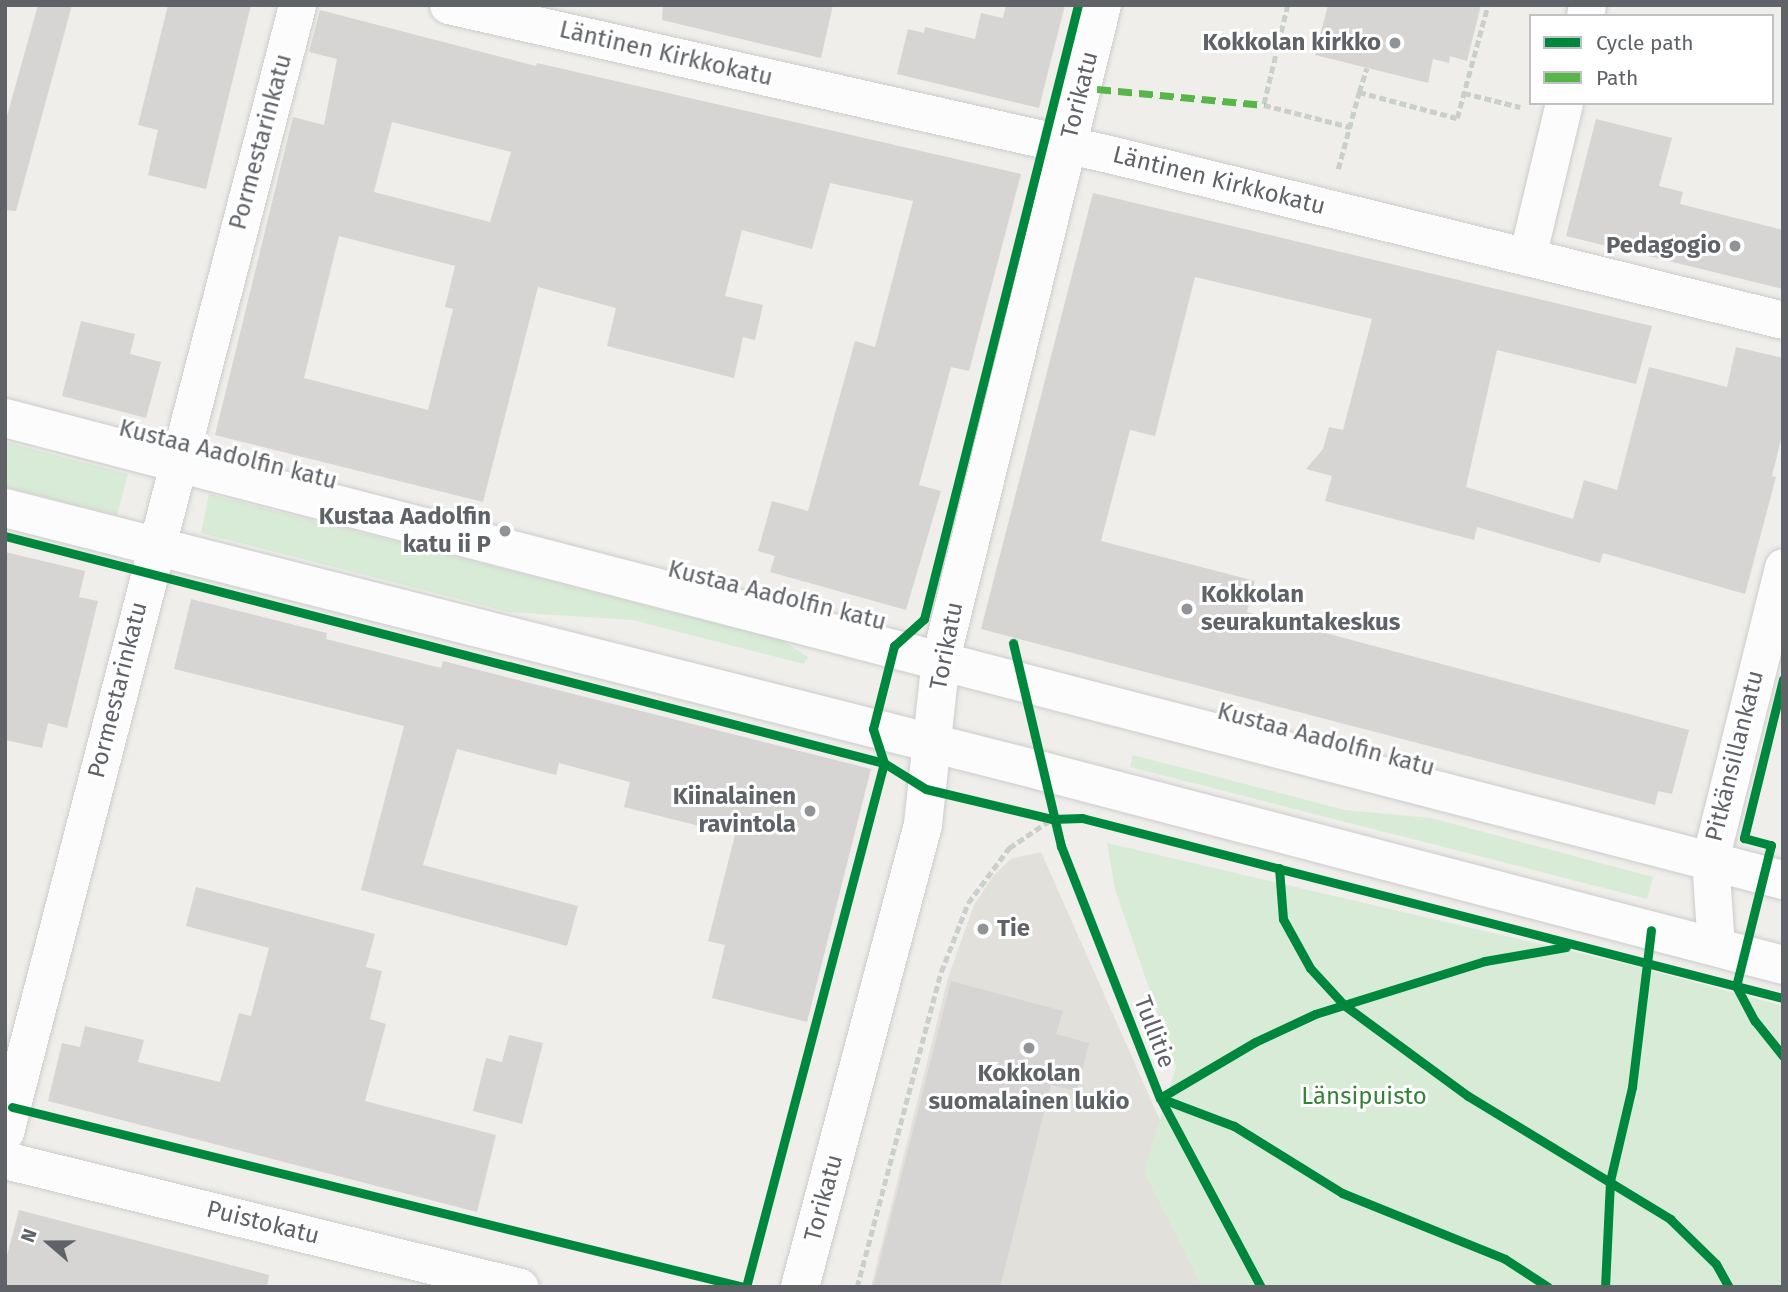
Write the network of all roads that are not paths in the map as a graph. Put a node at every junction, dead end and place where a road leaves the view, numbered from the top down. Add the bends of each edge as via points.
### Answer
1 (297, 5) edge
2 (448, 5) edge
3 (1102, 5) edge
4 (1562, 110) edge
5 (1068, 145) junction
6 (1527, 257) junction
7 (1783, 320) edge
8 (5, 418) edge
9 (176, 461) junction
10 (5, 508) edge
11 (154, 546) junction
12 (1783, 567) edge
13 (941, 659) junction
14 (932, 744) junction
15 (1710, 860) junction
16 (1783, 880) edge
17 (1716, 947) junction
18 (1783, 965) edge
19 (5, 1132) edge
20 (5, 1160) edge
21 (520, 1287) edge
22 (800, 1287) edge

1 - 9 street, Pormestarinkatu
2 - 5 street, Läntinen Kirkkokatu
3 - 5 main road, Torikatu
4 - 6 street
5 - 6 street, Läntinen Kirkkokatu
5 - 13 main road, Torikatu
6 - 7 street, Läntinen Kirkkokatu
8 - 9 main road, Kustaa Aadolfin katu
9 - 11 street, Pormestarinkatu
9 - 13 main road, Kustaa Aadolfin katu
10 - 11 main road
11 - 14 main road
11 - 19 street, Pormestarinkatu
12 - 15 street, Pitkänsillankatu
13 - 14 main road, Torikatu
13 - 15 main road, Kustaa Aadolfin katu
14 - 17 main road
14 - 22 main road, Torikatu via 923,824
15 - 16 main road, Kustaa Aadolfin katu
15 - 17 street, Pitkänsillankatu
17 - 18 main road
20 - 21 street, Puistokatu

